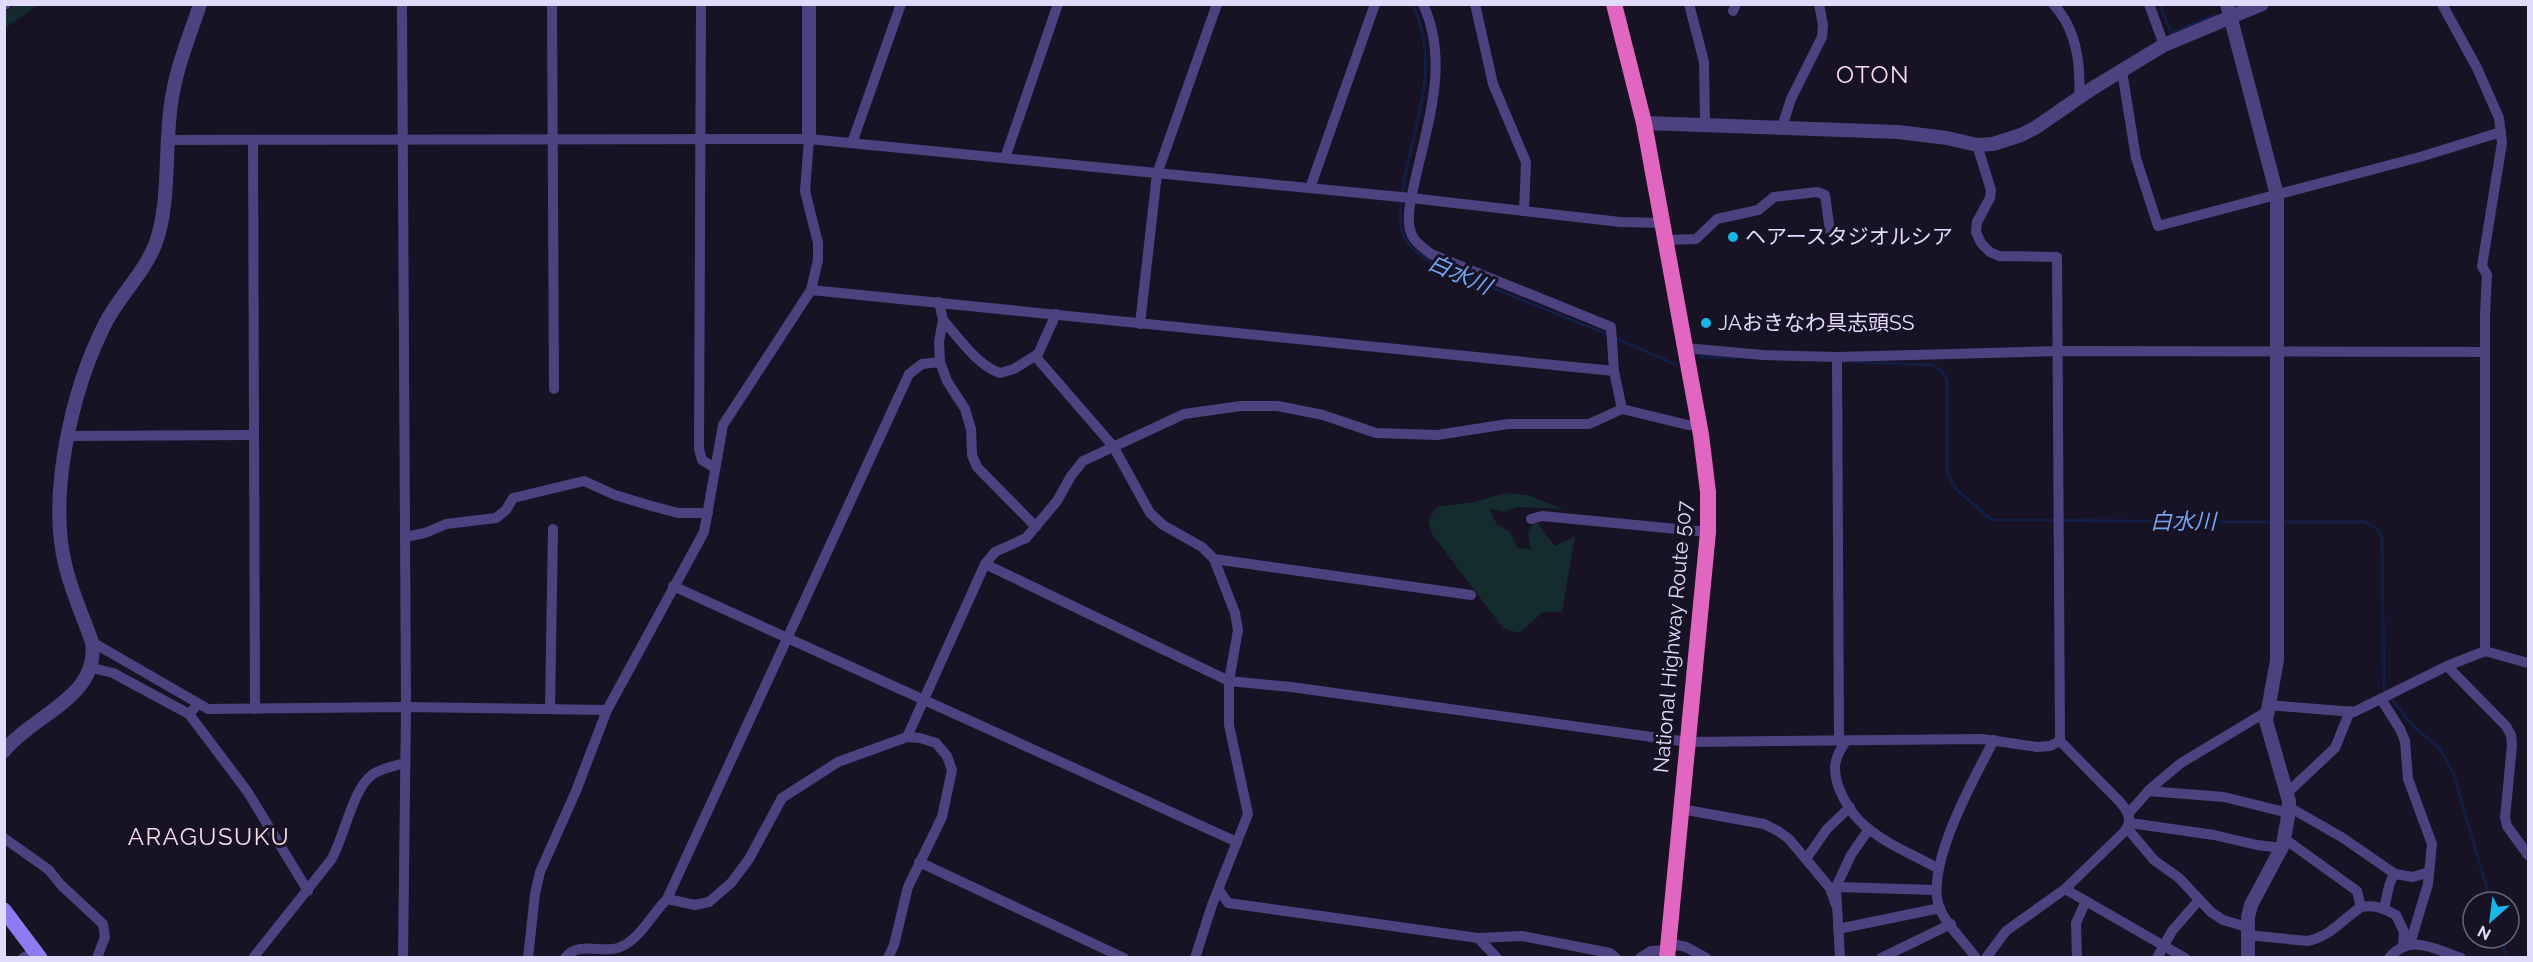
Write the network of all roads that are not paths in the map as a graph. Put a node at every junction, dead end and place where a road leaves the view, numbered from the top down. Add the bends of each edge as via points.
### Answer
1 (200, 4) edge
2 (402, 4) edge
3 (552, 4) edge
4 (701, 4) edge
5 (809, 4) edge
6 (901, 4) edge
7 (1058, 4) edge
8 (1216, 4) edge
9 (1375, 4) edge
10 (1423, 4) edge
11 (1475, 4) edge
12 (1614, 4) edge
13 (1689, 4) edge
14 (1819, 4) edge
15 (2053, 4) edge
16 (2149, 4) edge
17 (2262, 4) edge
18 (2442, 4) edge
19 (2229, 11) edge
20 (2164, 45) junction
21 (2122, 71) junction
22 (2079, 97) junction
23 (1644, 123) junction
24 (1705, 124) junction
25 (1782, 127) junction
26 (2501, 132) junction
27 (553, 138) junction
28 (701, 138) junction
29 (403, 139) junction
30 (809, 139) junction
31 (167, 140) junction
32 (253, 140) junction
33 (852, 143) junction
34 (1977, 145) junction
35 (1005, 158) junction
36 (1157, 174) junction
37 (1310, 188) junction
38 (2277, 195) junction
39 (1411, 198) junction
40 (1524, 211) junction
41 (1664, 231) junction
42 (1830, 231) dead end
43 (811, 290) junction
44 (939, 302) junction
45 (1056, 314) junction
46 (943, 320) junction
47 (1140, 324) junction
48 (1684, 348) junction
49 (2057, 351) junction
50 (2278, 351) junction
51 (2486, 352) junction
52 (1035, 356) junction
53 (1838, 357) junction
54 (940, 362) junction
55 (1614, 371) junction
56 (554, 389) dead end
57 (1622, 409) junction
58 (1699, 425) junction
59 (253, 435) junction
60 (67, 436) junction
61 (1113, 446) junction
62 (715, 468) junction
63 (708, 513) junction
64 (1531, 519) dead end
65 (1036, 527) junction
66 (553, 529) dead end
67 (1708, 532) junction
68 (405, 537) junction
69 (1214, 559) junction
70 (985, 564) junction
71 (673, 586) junction
72 (1471, 595) dead end
73 (788, 636) junction
74 (92, 642) junction
75 (2485, 651) junction
76 (2529, 663) edge
77 (2447, 666) junction
78 (92, 668) junction
79 (1229, 681) junction
80 (923, 699) junction
81 (2380, 699) junction
82 (197, 705) junction
83 (406, 707) junction
84 (550, 709) junction
85 (2267, 709) junction
86 (255, 710) junction
87 (607, 710) junction
88 (2350, 711) junction
89 (189, 714) junction
90 (906, 737) junction
91 (1994, 740) junction
92 (1843, 741) junction
93 (2060, 741) junction
94 (1688, 742) junction
95 (4, 751) edge
96 (405, 763) junction
97 (2148, 791) junction
98 (2288, 804) junction
99 (1850, 807) junction
100 (1681, 809) junction
101 (2128, 821) junction
102 (1869, 829) junction
103 (4, 838) edge
104 (1237, 842) junction
105 (2284, 844) junction
106 (2529, 855) edge
107 (1806, 859) junction
108 (919, 862) junction
109 (1937, 868) junction
110 (2429, 872) junction
111 (2394, 873) junction
112 (1836, 887) junction
113 (2065, 889) junction
114 (1219, 890) junction
115 (1936, 890) junction
116 (308, 891) junction
117 (667, 899) junction
118 (2199, 900) junction
119 (2086, 901) junction
120 (1836, 905) junction
121 (2361, 907) junction
122 (1940, 908) junction
123 (2384, 909) junction
124 (4, 910) edge
125 (1951, 924) junction
126 (1838, 929) junction
127 (2247, 931) junction
128 (1478, 938) junction
129 (2407, 944) junction
130 (1577, 945) junction
131 (2163, 945) junction
132 (1668, 950) edge
133 (32, 955) edge
134 (97, 957) edge
135 (253, 957) edge
136 (404, 957) edge
137 (528, 957) edge
138 (565, 957) edge
139 (888, 957) edge
140 (1124, 957) edge
141 (1195, 957) edge
142 (1497, 957) edge
143 (1578, 957) edge
144 (1616, 957) edge
145 (1640, 957) edge
146 (1706, 957) edge
147 (1840, 957) edge
148 (1881, 957) edge
149 (1976, 957) edge
150 (1986, 957) edge
151 (2077, 957) edge
152 (2157, 957) edge
153 (2185, 957) edge
154 (2248, 957) edge
155 (2389, 957) edge
156 (2456, 957) edge

1 - 31 street via 173,91
2 - 29 street
3 - 27 street
4 - 28 street
5 - 30 street
6 - 33 street
7 - 35 street
8 - 36 street
9 - 37 street
10 - 39 street via 1434,36 1437,71
11 - 40 street via 1493,84 1526,162
12 - 23 highway, National Highway Route 507
13 - 24 street via 1704,62
14 - 25 street via 1822,37 1791,99
15 - 22 street via 2073,38 2080,73
16 - 20 street
17 - 19 street
18 - 26 street via 2477,68 2499,118
19 - 20 street
19 - 38 street
20 - 21 street
21 - 22 street
21 - 38 street via 2136,158 2158,226
22 - 34 street via 2021,135
23 - 24 street
23 - 41 highway, National Highway Route 507
24 - 25 street
25 - 34 street via 1924,134
26 - 38 street
26 - 51 street via 2482,266 2487,275
27 - 28 street
27 - 29 street
27 - 56 street
28 - 30 street
28 - 62 street via 699,449 702,460
29 - 32 street
29 - 68 street
30 - 33 street
30 - 43 street via 805,191 818,243
31 - 32 street
31 - 60 street via 164,204 155,244 141,272 105,322
32 - 59 street
33 - 35 street
34 - 49 street via 1991,189 1977,222 1981,243 1999,256 2057,257
35 - 36 street
36 - 37 street
36 - 47 street
37 - 39 street
38 - 50 street
39 - 40 street
39 - 55 street via 1411,235 1431,254 1611,327
40 - 41 street
41 - 42 street via 1696,239 1718,219 1758,210 1773,197 1817,192 1825,195
41 - 48 highway, National Highway Route 507
43 - 44 street
43 - 62 street via 723,424
44 - 45 street
44 - 46 street
45 - 47 street
45 - 52 street
46 - 52 street via 969,350 995,371 1006,372
46 - 54 street
47 - 55 street
48 - 53 street
48 - 58 highway, National Highway Route 507
49 - 50 street
49 - 53 street
49 - 93 street
50 - 51 street
50 - 85 street via 2277,660
51 - 75 street
52 - 61 street
53 - 92 street
54 - 65 street via 965,410 977,467
54 - 73 street via 922,364 909,374
55 - 57 street
57 - 58 street
57 - 61 street via 1589,424 1508,424 1437,435 1376,434 1323,415 1278,406 1241,406 1184,414
58 - 67 highway, National Highway Route 507 via 1708,492
59 - 60 street
59 - 86 street
60 - 74 street via 60,474 61,542
61 - 65 street via 1077,466
61 - 69 street via 1150,513
62 - 63 street
63 - 68 street via 678,513 615,495 584,481 513,498 496,518 446,524
63 - 71 street via 704,531
64 - 67 street via 1542,516
65 - 70 street via 1026,538 995,552
66 - 84 street
67 - 94 highway, National Highway Route 507
68 - 83 street
69 - 72 street
69 - 79 street via 1238,630
70 - 79 street
70 - 80 street
71 - 73 street
71 - 87 street
73 - 80 street
73 - 117 street
74 - 78 street
74 - 82 street
75 - 76 street
75 - 77 street
77 - 81 street
77 - 106 street via 2511,735 2505,818
78 - 89 street via 112,673
78 - 95 street via 84,683
79 - 94 street
79 - 104 street via 1229,725 1248,814
80 - 90 street
80 - 104 street
81 - 88 street
81 - 110 street via 2405,741 2408,779 2432,844
82 - 86 street via 208,709
82 - 89 street
83 - 84 street
83 - 86 street
83 - 96 street
84 - 87 street
85 - 88 street
85 - 97 street via 2181,763
85 - 98 street via 2268,733
87 - 137 street via 540,873
88 - 98 street via 2335,748
89 - 116 street via 247,790
90 - 108 street via 936,743 952,770 942,817
90 - 117 street via 837,762 782,798 748,859 730,884 709,902 695,905
91 - 92 street
91 - 93 street via 2037,747
91 - 109 street
92 - 94 street
92 - 99 street via 1835,765
93 - 101 street via 2120,802
94 - 100 highway, National Highway Route 507
96 - 116 street via 383,769 364,783 340,844
96 - 136 street
97 - 98 street
97 - 101 street
98 - 105 street
98 - 111 street
99 - 102 street
99 - 107 street via 1827,829
100 - 107 street via 1764,824 1789,839
100 - 132 highway, National Highway Route 507
101 - 105 street via 2257,845
101 - 113 street
101 - 118 street via 2154,860 2179,878
102 - 109 street
102 - 112 street
103 - 134 street via 49,870 103,924 105,937
104 - 114 street
105 - 121 street via 2358,891
105 - 127 street via 2251,905
107 - 120 street via 1833,892
108 - 139 street via 908,886
108 - 140 street
109 - 115 street
110 - 111 street via 2412,877
110 - 129 street via 2422,907
111 - 123 street
112 - 115 street
112 - 120 street
113 - 119 street
113 - 150 street via 2006,931
114 - 128 street via 1228,903
114 - 141 street
115 - 122 street
116 - 135 street
117 - 138 street via 636,936 620,947 581,948
118 - 127 street via 2223,920
118 - 131 street
119 - 131 street
119 - 151 street via 2076,923
120 - 126 street
121 - 123 street
121 - 127 street via 2326,935 2307,941
122 - 125 street
122 - 126 street
123 - 129 street via 2396,915
124 - 133 main road
125 - 148 street
125 - 149 street
126 - 147 street
127 - 154 street
128 - 130 street via 1522,936
128 - 142 street
129 - 155 street
129 - 156 street
130 - 143 street
130 - 144 street
131 - 152 street
131 - 153 street
132 - 145 street via 1651,951
132 - 146 street via 1686,947

